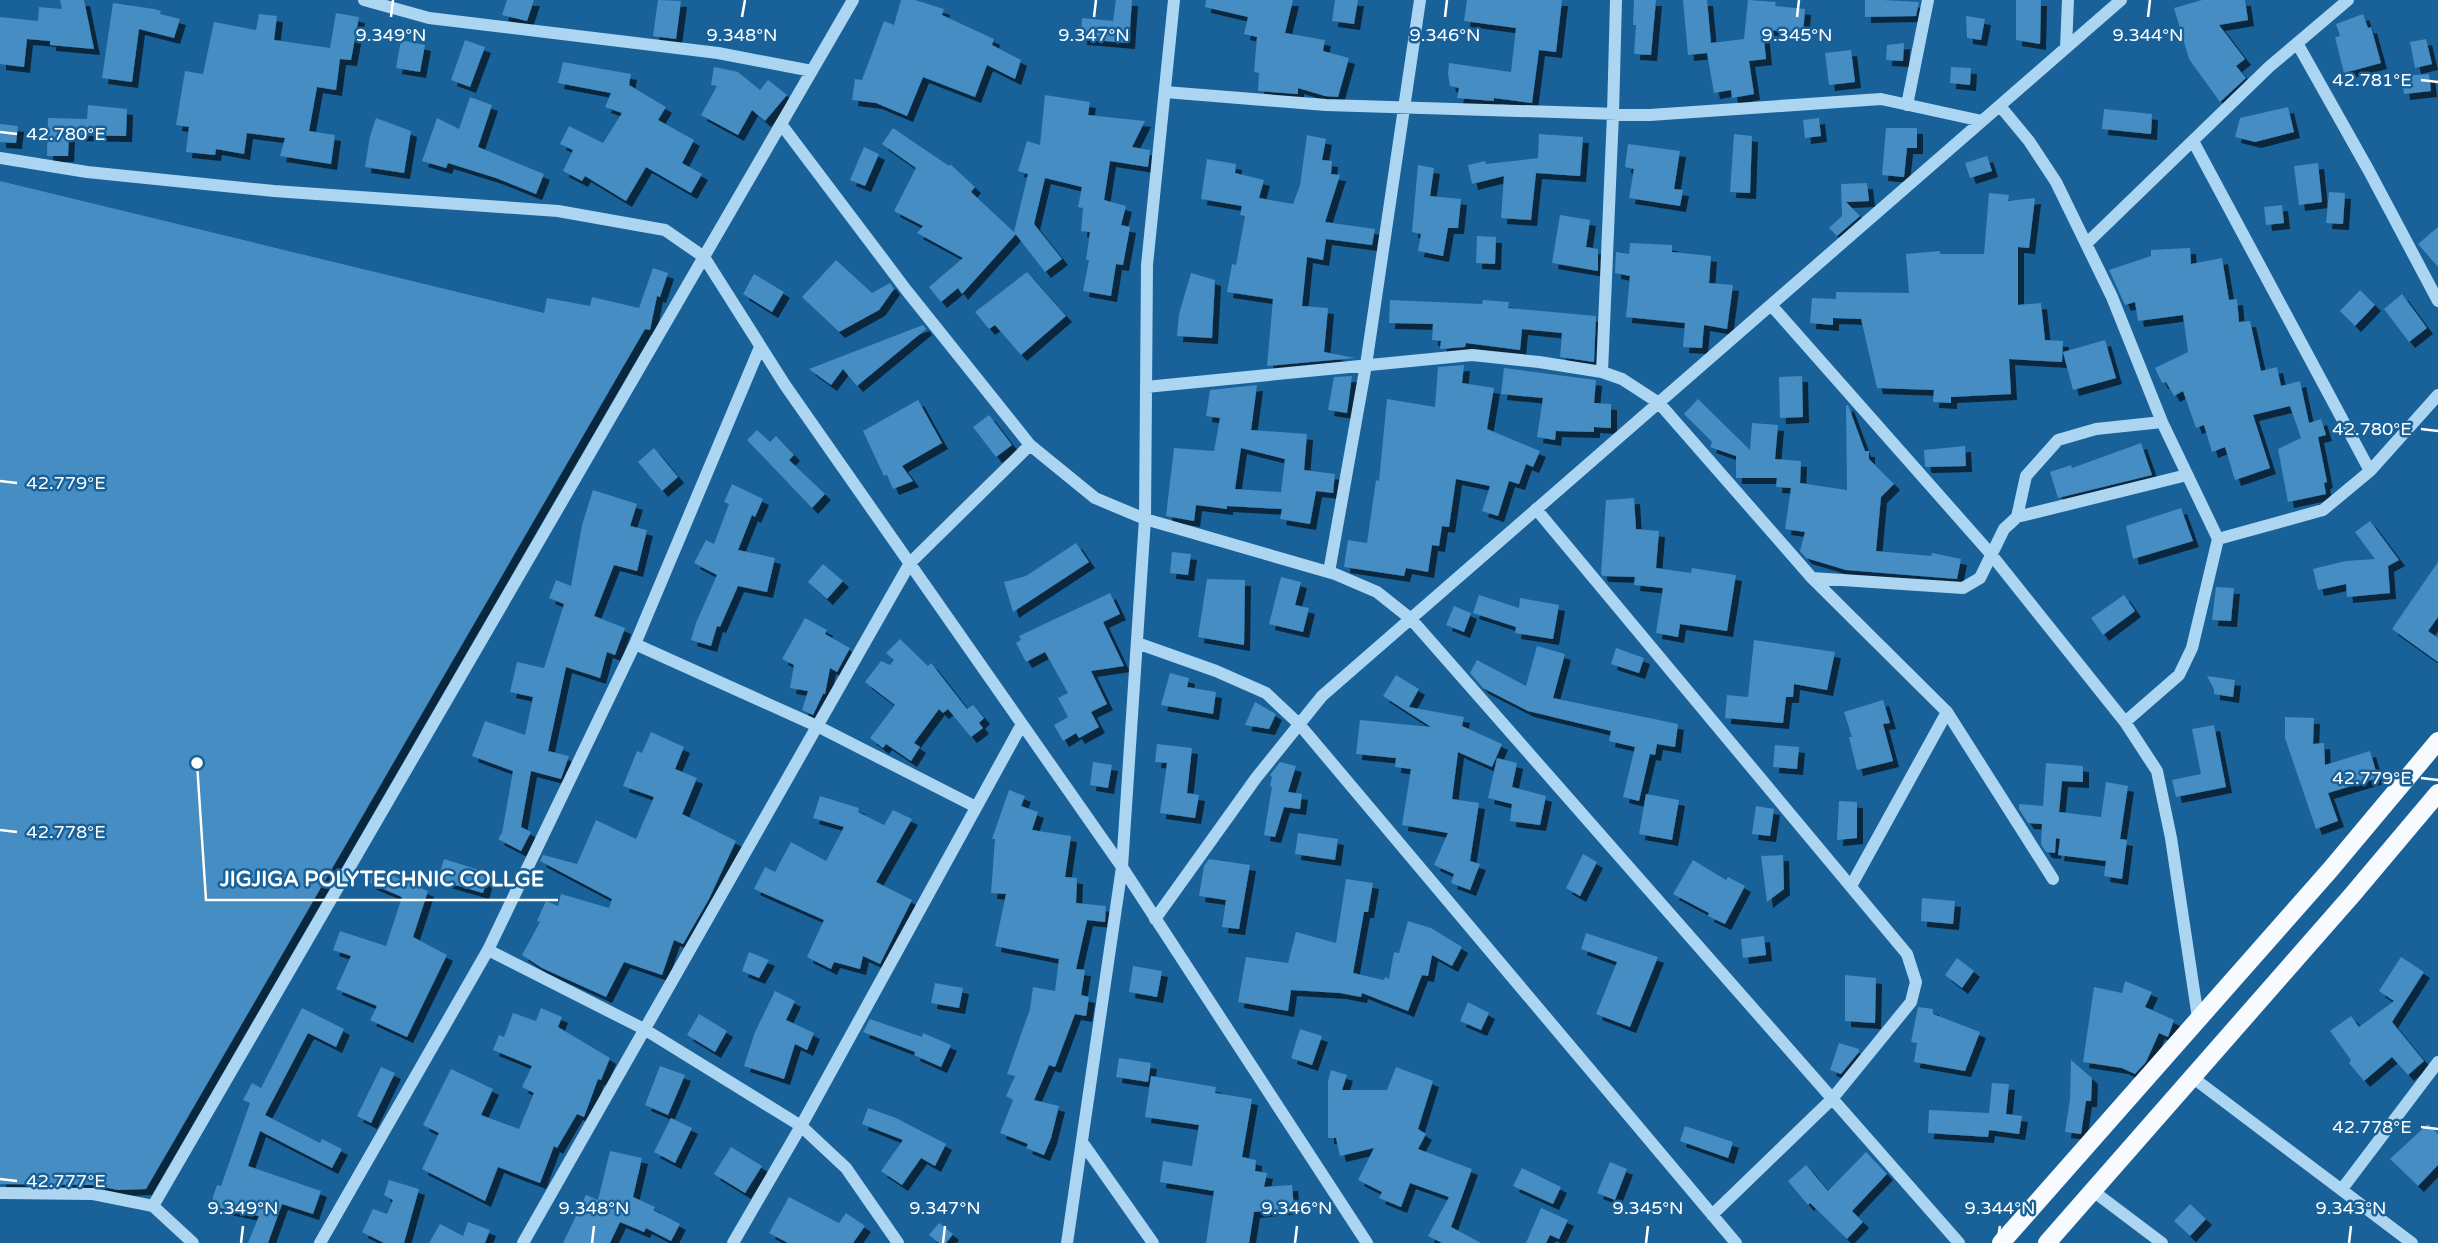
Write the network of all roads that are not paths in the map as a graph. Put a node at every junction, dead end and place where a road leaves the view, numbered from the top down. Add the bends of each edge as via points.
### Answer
1 (364, 0) edge
2 (853, 0) edge
3 (1174, 0) edge
4 (1420, 0) edge
5 (1616, 0) edge
6 (1928, 0) edge
7 (2068, 0) edge
8 (2121, 0) edge
9 (2348, 0) edge
10 (2297, 43) junction
11 (2066, 48) junction
12 (812, 71) junction
13 (1165, 92) junction
14 (1907, 105) junction
15 (2000, 106) junction
16 (1402, 108) junction
17 (1613, 114) junction
18 (1982, 121) junction
19 (781, 124) junction
20 (2193, 141) junction
21 (0, 158) edge
22 (2086, 244) junction
23 (705, 257) junction
24 (2438, 300) edge
25 (1771, 305) junction
26 (760, 347) junction
27 (1366, 365) junction
28 (1602, 372) junction
29 (1146, 387) junction
30 (2438, 395) edge
31 (1659, 402) junction
32 (2162, 422) junction
33 (1030, 445) junction
34 (2370, 471) junction
35 (2187, 475) junction
36 (1536, 509) junction
37 (2017, 517) junction
38 (1145, 519) junction
39 (2218, 539) junction
40 (1990, 553) junction
41 (910, 563) junction
42 (1329, 572) junction
43 (1812, 578) junction
44 (1411, 619) junction
45 (1137, 643) junction
46 (635, 644) junction
47 (1947, 712) junction
48 (2125, 722) junction
49 (1022, 723) junction
50 (1299, 724) junction
51 (817, 726) junction
52 (2438, 741) edge
53 (2438, 793) edge
54 (976, 807) junction
55 (1122, 867) junction
56 (2053, 879) dead end
57 (1851, 886) junction
58 (1155, 919) junction
59 (488, 950) junction
60 (2198, 1018) junction
61 (644, 1029) junction
62 (2438, 1062) edge
63 (2193, 1077) junction
64 (1832, 1099) junction
65 (801, 1126) junction
66 (1082, 1142) junction
67 (2342, 1189) junction
68 (2093, 1191) junction
69 (0, 1193) edge
70 (153, 1206) junction
71 (1712, 1215) junction
72 (193, 1243) edge
73 (320, 1243) edge
74 (523, 1243) edge
75 (733, 1243) edge
76 (898, 1243) edge
77 (1067, 1243) edge
78 (1153, 1243) edge
79 (1367, 1243) edge
80 (1736, 1243) edge
81 (1959, 1243) edge
82 (2001, 1243) edge
83 (2048, 1243) edge
84 (2162, 1243) edge
85 (2412, 1243) edge

1 - 12 street via 429,18 718,53
2 - 12 street
3 - 13 street
4 - 16 street
5 - 17 street
6 - 14 street
7 - 11 street
8 - 11 street
9 - 10 street
10 - 20 street
10 - 24 street
11 - 15 street
12 - 19 street
13 - 16 street
13 - 29 street via 1147,265
14 - 17 street via 1881,99
14 - 18 street
15 - 18 street
15 - 22 street via 2056,182
16 - 17 street
16 - 27 street
17 - 28 street
18 - 25 street
19 - 23 street
19 - 33 street
20 - 22 street
20 - 34 street
21 - 23 street via 274,191 558,211 665,230
22 - 32 street
23 - 26 street
23 - 70 street
25 - 31 street
25 - 40 street
26 - 41 street
26 - 46 street
27 - 28 street via 1472,355
27 - 29 street
27 - 42 street
28 - 31 street
29 - 38 street
30 - 34 street
31 - 36 street
31 - 43 street
32 - 35 street
32 - 37 street via 2096,429 2058,440 2026,476
33 - 38 street via 1094,498
33 - 41 street
34 - 39 street via 2323,510
35 - 37 street
35 - 39 street
36 - 44 street
36 - 57 street
37 - 40 street
38 - 42 street
38 - 45 street
39 - 48 street via 2192,648 2179,675
40 - 43 street via 1980,578 1963,588
40 - 48 street
41 - 49 street
41 - 51 street
42 - 44 street via 1377,592
43 - 47 street
44 - 50 street via 1322,696
44 - 64 street
45 - 50 street via 1266,693
45 - 55 street
46 - 51 street
46 - 59 street
47 - 56 street
47 - 57 street
48 - 60 street via 2157,771
49 - 54 street
49 - 55 street
50 - 58 street
50 - 71 street
51 - 54 street
51 - 61 street
52 - 60 main road
53 - 63 main road
54 - 65 street
55 - 58 street
55 - 66 street
57 - 64 street via 1907,954 1916,982 1911,1002
58 - 79 street
59 - 61 street
59 - 73 street
60 - 82 main road
61 - 65 street
61 - 74 street
62 - 67 street
63 - 67 street
63 - 68 main road
64 - 71 street
64 - 81 street
65 - 75 street
65 - 76 street via 846,1168
66 - 77 street
66 - 78 street
67 - 85 street
68 - 83 main road
68 - 84 street
69 - 70 street via 93,1194
70 - 72 street
71 - 80 street

